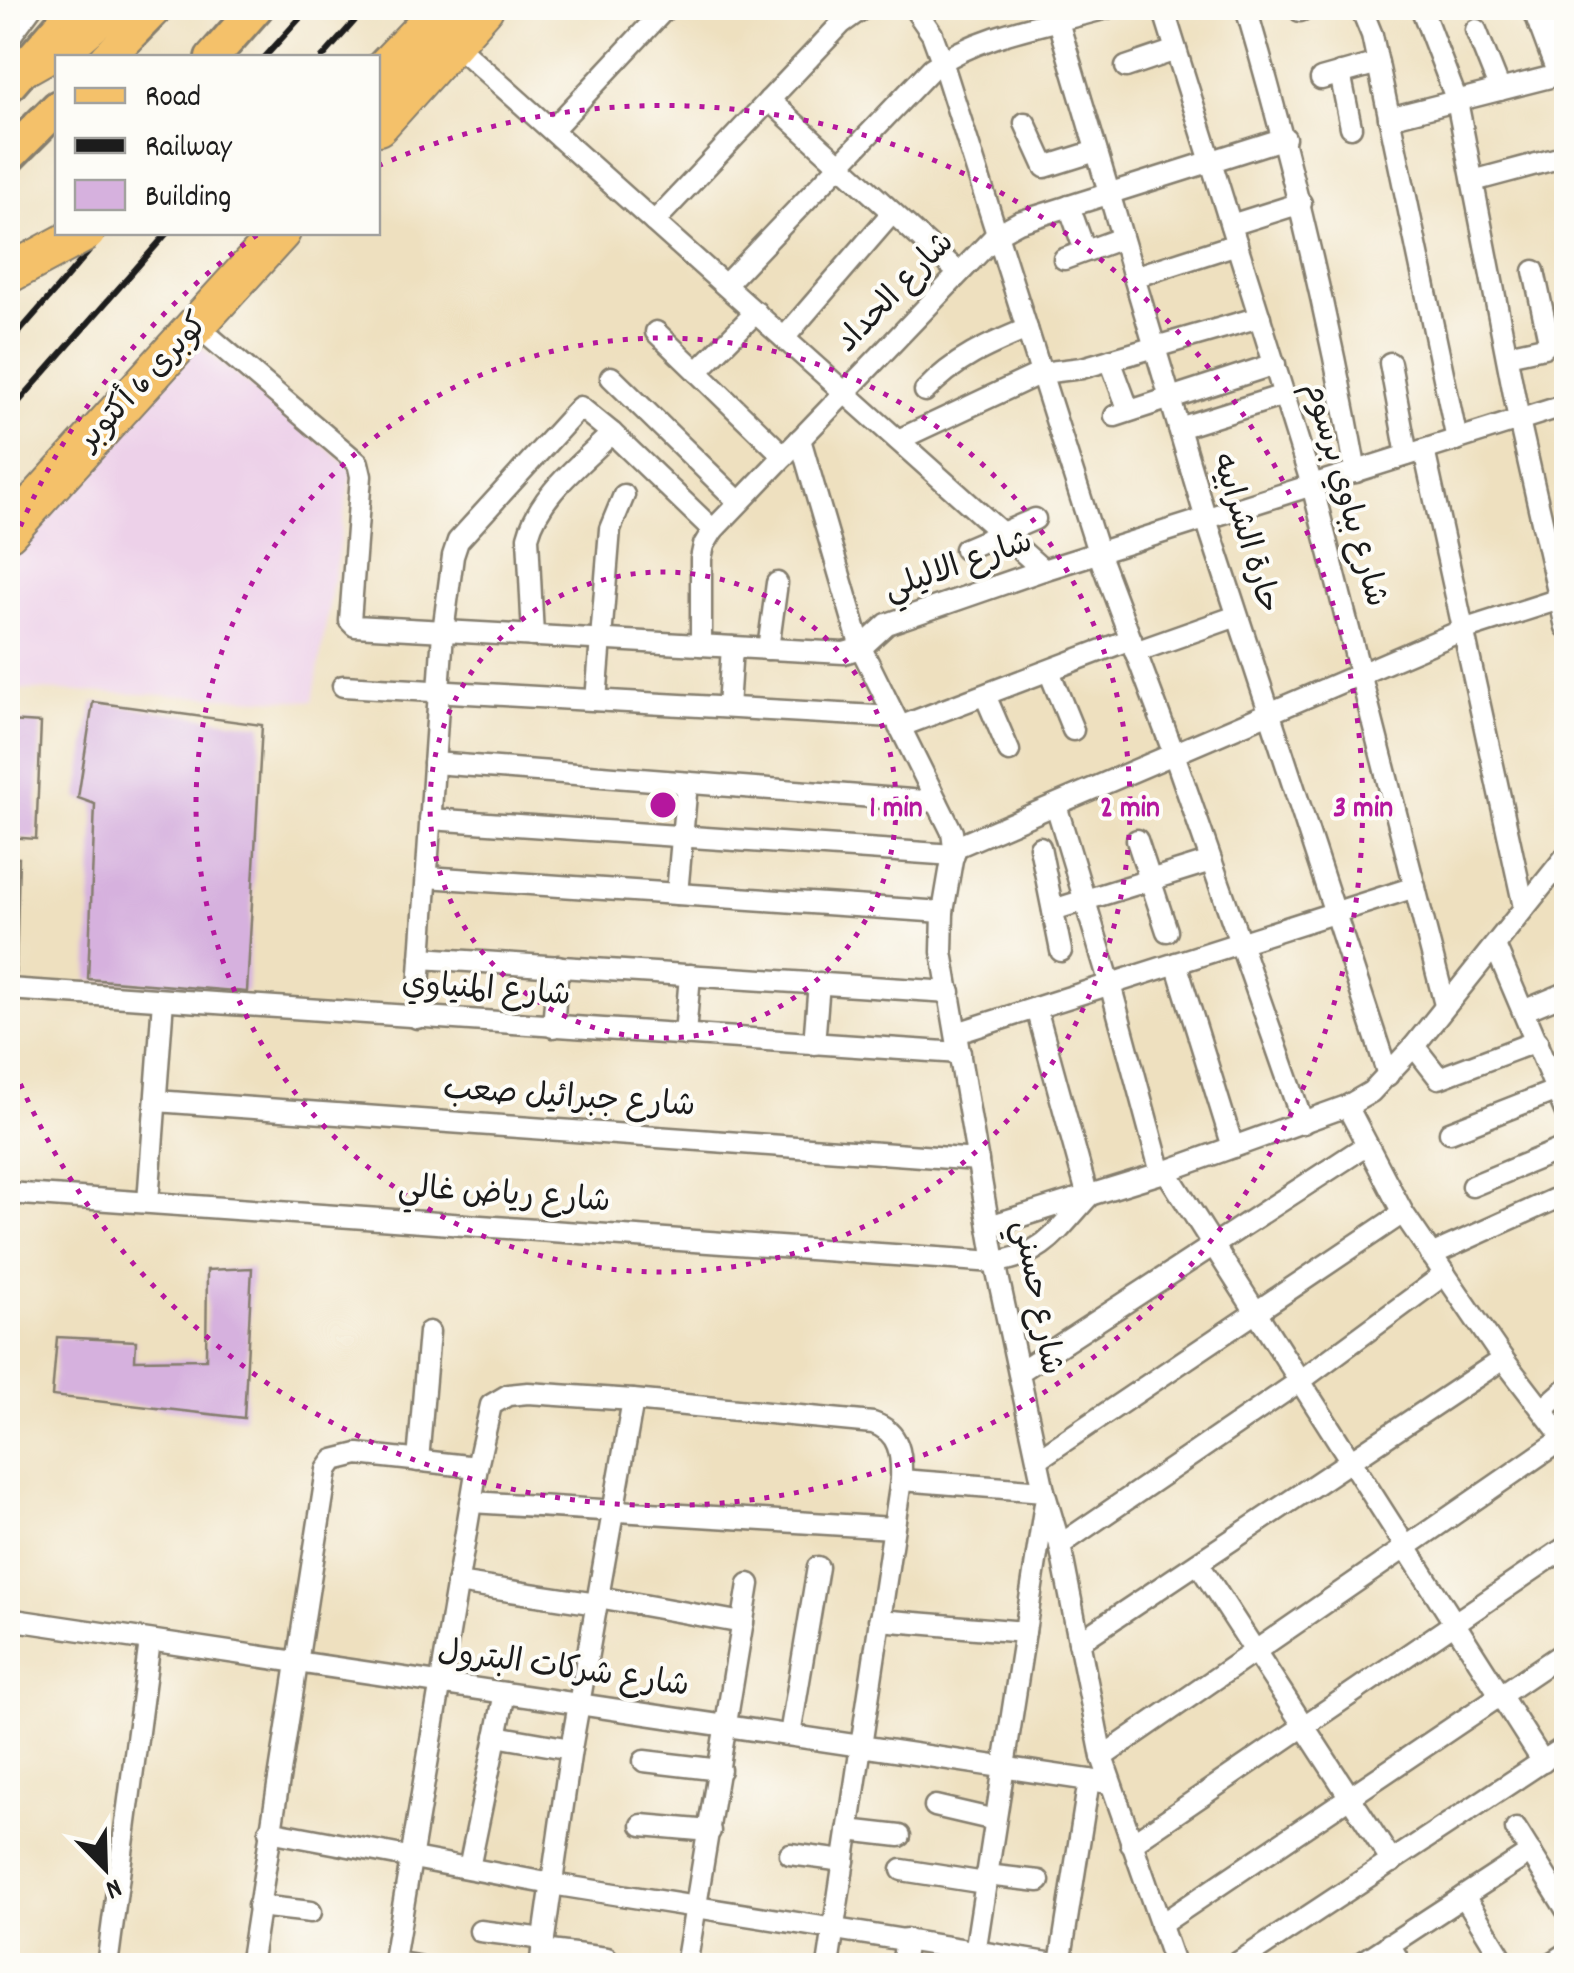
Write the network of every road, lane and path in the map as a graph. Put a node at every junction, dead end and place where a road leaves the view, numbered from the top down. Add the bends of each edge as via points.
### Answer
1 (31, 8) edge
2 (110, 8) edge
3 (156, 8) edge
4 (256, 8) edge
5 (425, 8) edge
6 (666, 8) edge
7 (863, 8) edge
8 (914, 8) edge
9 (1108, 8) edge
10 (1163, 8) edge
11 (1246, 8) edge
12 (1361, 8) edge
13 (73, 9) edge
14 (1422, 10) dead end
15 (1056, 14) edge
16 (1537, 17) edge
17 (1566, 18) edge
18 (465, 23) edge
19 (1476, 30) dead end
20 (1176, 50) junction
21 (110, 55) edge
22 (215, 55) edge
23 (380, 62) edge
24 (942, 62) junction
25 (1378, 62) junction
26 (14, 63) edge
27 (1126, 67) dead end
28 (380, 73) edge
29 (1562, 74) edge
30 (380, 83) edge
31 (1500, 90) junction
32 (769, 100) junction
33 (1456, 101) junction
34 (55, 110) edge
35 (1389, 118) junction
36 (380, 124) edge
37 (1025, 124) dead end
38 (1351, 128) dead end
39 (552, 130) junction
40 (1285, 138) junction
41 (1096, 151) junction
42 (1566, 156) edge
43 (8, 157) edge
44 (1212, 163) junction
45 (840, 165) junction
46 (1473, 180) junction
47 (1109, 194) junction
48 (1301, 203) junction
49 (1069, 206) junction
50 (892, 212) junction
51 (654, 222) junction
52 (997, 234) junction
53 (1234, 234) junction
54 (55, 235) edge
55 (80, 235) edge
56 (243, 235) edge
57 (278, 235) edge
58 (1122, 238) junction
59 (1085, 251) junction
60 (1064, 259) dead end
61 (1534, 271) dead end
62 (959, 273) junction
63 (8, 274) edge
64 (1134, 276) junction
65 (725, 285) junction
66 (8, 288) edge
67 (756, 312) junction
68 (1260, 317) junction
69 (1027, 329) junction
70 (656, 332) dead end
71 (210, 336) dead end
72 (784, 338) junction
73 (1155, 347) junction
74 (1506, 355) junction
75 (1110, 360) junction
76 (1275, 364) junction
77 (1390, 364) dead end
78 (698, 372) junction
79 (1041, 373) junction
80 (611, 377) dead end
81 (925, 391) dead end
82 (845, 392) junction
83 (1284, 395) junction
84 (1170, 398) junction
85 (1566, 405) edge
86 (1519, 420) junction
87 (1179, 428) junction
88 (612, 433) junction
89 (800, 439) junction
90 (898, 440) junction
91 (1457, 440) junction
92 (1416, 453) junction
93 (784, 456) junction
94 (1356, 472) junction
95 (1312, 485) junction
96 (8, 494) edge
97 (624, 495) dead end
98 (739, 502) junction
99 (1034, 519) dead end
100 (1206, 519) junction
101 (713, 530) junction
102 (8, 532) edge
103 (1002, 533) junction
104 (965, 550) dead end
105 (1098, 552) junction
106 (1044, 570) junction
107 (776, 583) dead end
108 (1563, 598) edge
109 (1237, 616) junction
110 (1566, 626) edge
111 (1463, 630) junction
112 (443, 632) junction
113 (532, 636) junction
114 (601, 640) junction
115 (701, 645) junction
116 (1133, 646) junction
117 (732, 647) junction
118 (768, 648) junction
119 (861, 648) junction
120 (1049, 670) junction
121 (1361, 674) junction
122 (343, 686) dead end
123 (439, 692) junction
124 (985, 694) junction
125 (596, 700) junction
126 (728, 707) junction
127 (1269, 713) junction
128 (897, 722) junction
129 (1073, 730) dead end
130 (1009, 750) dead end
131 (1174, 754) junction
132 (434, 764) junction
133 (687, 782) junction
134 (938, 802) junction
135 (1056, 805) junction
136 (430, 820) junction
137 (682, 836) junction
138 (1138, 840) dead end
139 (1040, 847) dead end
140 (954, 852) junction
141 (1566, 856) edge
142 (1211, 861) junction
143 (427, 877) junction
144 (1150, 880) junction
145 (1415, 887) junction
146 (677, 894) junction
147 (1084, 900) junction
148 (1524, 907) junction
149 (1053, 910) junction
150 (942, 912) junction
151 (1334, 913) junction
152 (1167, 931) dead end
153 (1240, 943) junction
154 (1496, 948) junction
155 (1061, 951) dead end
156 (421, 958) junction
157 (1176, 963) junction
158 (558, 966) junction
159 (690, 975) junction
160 (819, 984) junction
161 (1110, 984) junction
162 (8, 989) edge
163 (950, 992) junction
164 (1566, 992) edge
165 (163, 1000) junction
166 (1445, 1005) junction
167 (1036, 1008) junction
168 (1523, 1011) junction
169 (418, 1018) junction
170 (553, 1026) junction
171 (685, 1035) junction
172 (1536, 1041) junction
173 (958, 1043) junction
174 (814, 1044) junction
175 (1414, 1046) junction
176 (1566, 1054) edge
177 (1546, 1062) junction
178 (1388, 1075) junction
179 (1557, 1090) junction
180 (156, 1101) junction
181 (1346, 1106) junction
182 (1566, 1111) edge
183 (1302, 1123) junction
184 (1450, 1132) dead end
185 (1366, 1145) junction
186 (1233, 1147) junction
187 (1566, 1147) edge
188 (978, 1160) junction
189 (1163, 1172) junction
190 (1472, 1186) dead end
191 (8, 1194) edge
192 (1566, 1194) edge
193 (1088, 1197) junction
194 (148, 1202) junction
195 (1403, 1213) junction
196 (990, 1226) junction
197 (1214, 1245) junction
198 (1431, 1255) junction
199 (996, 1262) junction
200 (1446, 1274) junction
201 (1256, 1312) junction
202 (429, 1332) dead end
203 (1503, 1359) junction
204 (1018, 1372) junction
205 (1300, 1381) junction
206 (1566, 1389) edge
207 (633, 1400) junction
208 (1543, 1409) junction
209 (1565, 1439) edge
210 (1038, 1459) junction
211 (418, 1460) junction
212 (1350, 1461) junction
213 (477, 1467) junction
214 (901, 1480) junction
215 (1045, 1495) junction
216 (471, 1502) junction
217 (613, 1511) junction
218 (893, 1528) junction
219 (1060, 1546) junction
220 (1406, 1547) junction
221 (1566, 1547) edge
222 (1198, 1563) junction
223 (818, 1567) dead end
224 (457, 1583) junction
225 (749, 1584) dead end
226 (598, 1601) junction
227 (8, 1620) edge
228 (879, 1620) junction
229 (743, 1623) junction
230 (1454, 1623) junction
231 (1025, 1632) junction
232 (150, 1640) junction
233 (1079, 1642) junction
234 (1255, 1651) junction
235 (1566, 1651) edge
236 (295, 1662) junction
237 (440, 1684) junction
238 (504, 1694) junction
239 (1501, 1695) junction
240 (579, 1704) junction
241 (727, 1726) junction
242 (1304, 1726) junction
243 (790, 1735) junction
244 (496, 1736) junction
245 (861, 1745) junction
246 (1566, 1746) edge
247 (571, 1748) junction
248 (1102, 1757) junction
249 (644, 1761) dead end
250 (1543, 1762) junction
251 (1003, 1767) junction
252 (720, 1770) junction
253 (1099, 1782) junction
254 (1350, 1797) junction
255 (935, 1806) dead end
256 (995, 1820) junction
257 (642, 1824) dead end
258 (1516, 1829) dead end
259 (848, 1830) junction
260 (270, 1831) junction
261 (710, 1831) junction
262 (900, 1836) dead end
263 (1130, 1844) junction
264 (1531, 1852) junction
265 (790, 1854) dead end
266 (411, 1857) junction
267 (844, 1861) junction
268 (1392, 1862) junction
269 (469, 1868) junction
270 (902, 1870) dead end
271 (986, 1879) junction
272 (1038, 1882) dead end
273 (552, 1884) junction
274 (1464, 1896) junction
275 (258, 1906) junction
276 (697, 1906) junction
277 (1566, 1908) edge
278 (311, 1912) dead end
279 (1160, 1925) junction
280 (834, 1928) junction
281 (480, 1931) dead end
282 (906, 1939) junction
283 (1389, 1944) junction
284 (542, 1952) edge
285 (1566, 1954) edge
286 (607, 1958) dead end
287 (974, 1958) edge
288 (393, 1964) edge
289 (1064, 1965) edge
290 (107, 1966) edge
291 (250, 1966) edge
292 (418, 1966) edge
293 (686, 1966) edge
294 (828, 1966) edge
295 (902, 1966) edge
296 (1175, 1966) edge
297 (1234, 1966) edge
298 (1357, 1966) edge
299 (1402, 1966) edge
300 (1508, 1966) edge
301 (1548, 1966) edge

1 - 26 street
2 - 26 highway via 75,38
3 - 21 main road
4 - 22 main road
5 - 23 highway
6 - 39 street
7 - 32 street
8 - 24 street
9 - 15 street
10 - 20 street, شارع بباوي برسوم
11 - 40 street
12 - 25 street
13 - 26 main road
14 - 33 street
15 - 24 street
15 - 41 street, حارة الشرابيه
16 - 17 street
16 - 29 street
18 - 28 highway
18 - 30 highway
18 - 36 highway
18 - 39 street
19 - 31 street
20 - 27 street
20 - 44 street, شارع بباوي برسوم
24 - 45 street
24 - 52 street
25 - 35 street
25 - 38 street via 1330,76
29 - 31 street
31 - 33 street
32 - 45 street
32 - 51 street
33 - 35 street
33 - 46 street
34 - 43 main road
35 - 91 street
37 - 41 street via 1045,166
39 - 51 street
40 - 44 street, شارع الحداد
40 - 48 street
41 - 47 street, حارة الشرابيه
42 - 46 street
44 - 47 street, شارع الحداد
44 - 53 street, شارع بباوي برسوم
45 - 50 street
45 - 65 street
46 - 74 street
47 - 49 street, شارع الحداد
47 - 58 street, حارة الشرابيه
48 - 53 street
48 - 94 street
49 - 52 street, شارع الحداد
49 - 59 street
50 - 62 street
50 - 72 street
51 - 65 street
52 - 62 street, شارع الحداد
52 - 69 street
53 - 64 street
53 - 68 street, شارع بباوي برسوم
54 - 66 main road
55 - 63 highway, bridge
56 - 96 highway, كوبرى 6 أكتوبر
57 - 102 highway, كوبرى 6 أكتوبر
58 - 59 street
58 - 64 street, حارة الشرابيه
59 - 60 street
61 - 74 street via 1548,341
62 - 82 street, شارع الحداد
64 - 73 street, حارة الشرابيه
65 - 67 street
67 - 72 street
67 - 78 street
68 - 73 street
68 - 76 street, شارع بباوي برسوم
69 - 79 street
69 - 81 street via 955,362
70 - 78 street
71 - 112 street, شارع الاليلي via 358,463 350,621 357,627
72 - 82 street
73 - 75 street
73 - 84 street, حارة الشرابيه
74 - 86 street
75 - 79 street
75 - 84 street via 1122,414
76 - 83 street, شارع بباوي برسوم
76 - 84 street
77 - 92 street
78 - 93 street
79 - 90 street
79 - 105 street
80 - 98 street
82 - 89 street, شارع الحداد
82 - 90 street
83 - 87 street
83 - 95 street, شارع بباوي برسوم
84 - 87 street, حارة الشرابيه
85 - 86 street, شارع الاليلي
86 - 91 street, شارع الاليلي
86 - 108 street
87 - 100 street, حارة الشرابيه
88 - 101 street
88 - 112 street via 580,407 458,541
88 - 113 street via 532,522
89 - 93 street, شارع الحداد
89 - 119 street
90 - 103 street
91 - 92 street, شارع الاليلي
92 - 94 street, شارع الاليلي
92 - 111 street
93 - 98 street, شارع الحداد
94 - 95 street, شارع الاليلي
95 - 100 street, شارع الاليلي
95 - 121 street, شارع بباوي برسوم
97 - 114 street via 610,529
98 - 101 street, شارع الحداد
99 - 103 street
100 - 105 street, شارع الاليلي
100 - 109 street, حارة الشرابيه
101 - 115 street, شارع الحداد via 701,560
103 - 104 street
103 - 106 street
105 - 106 street, شارع الاليلي
105 - 116 street
106 - 119 street, شارع الاليلي via 887,624
107 - 118 street
108 - 110 street
108 - 111 street
109 - 116 street
109 - 127 street, حارة الشرابيه
111 - 121 street
111 - 148 street
112 - 113 street, شارع الاليلي
112 - 123 street
113 - 114 street, شارع الاليلي
114 - 115 street, شارع الاليلي
114 - 125 street
115 - 117 street, شارع الاليلي
116 - 120 street
116 - 131 street
117 - 118 street, شارع الاليلي
117 - 126 street
118 - 119 street, شارع الاليلي
119 - 128 street
120 - 124 street
120 - 129 street
121 - 127 street
121 - 145 street, شارع بباوي برسوم
122 - 123 street
123 - 125 street
123 - 132 street
124 - 128 street
124 - 130 street
125 - 126 street
126 - 128 street
127 - 131 street
127 - 151 street, حارة الشرابيه
128 - 134 street
131 - 135 street
131 - 142 street
132 - 133 street
132 - 136 street
133 - 134 street
133 - 137 street
134 - 140 street
135 - 140 street
135 - 147 street
136 - 137 street
136 - 143 street
137 - 140 street
137 - 146 street
138 - 144 street
139 - 149 street
140 - 150 street, شارع حسني
141 - 148 street
142 - 144 street
142 - 153 street
143 - 146 street
143 - 156 street
144 - 147 street
144 - 152 street
145 - 151 street
145 - 166 street, شارع بباوي برسوم
146 - 150 street
147 - 149 street
147 - 161 street
148 - 154 street
149 - 155 street
150 - 163 street, شارع حسني
151 - 153 street
151 - 178 street, حارة الشرابيه
153 - 157 street
153 - 183 street
154 - 166 street
154 - 168 street
156 - 158 street
156 - 169 street
157 - 161 street
157 - 186 street
158 - 159 street
158 - 170 street
159 - 160 street
159 - 171 street
160 - 163 street
160 - 174 street
161 - 167 street
161 - 189 street
162 - 165 street, شارع المنياوي
163 - 173 street, شارع حسني
164 - 168 street
165 - 169 street, شارع المنياوي
165 - 180 street
166 - 175 street
167 - 173 street
167 - 193 street
168 - 172 street
169 - 170 street, شارع المنياوي
170 - 171 street, شارع المنياوي
171 - 174 street, شارع المنياوي
172 - 175 street via 1440,1078
172 - 177 street
173 - 174 street, شارع المنياوي
173 - 188 street, شارع حسني
175 - 178 street
176 - 177 street
177 - 179 street
178 - 181 street
179 - 182 street
179 - 184 street
180 - 188 street, شارع جبرائيل صعب
180 - 194 street
181 - 183 street
181 - 185 street
183 - 186 street
185 - 195 street
185 - 197 street
186 - 189 street
187 - 190 street
188 - 196 street, شارع حسني
189 - 193 street
189 - 197 street
191 - 194 street, شارع رياض غالي
192 - 198 street
193 - 196 street
193 - 199 street via 1041,1246 1020,1259
194 - 199 street, شارع رياض غالي
195 - 198 street
195 - 201 street
196 - 199 street, شارع حسني
197 - 201 street
197 - 204 street
198 - 200 street
199 - 204 street, شارع حسني
200 - 203 street
200 - 205 street
201 - 205 street
201 - 210 street
202 - 211 street
203 - 208 street
203 - 212 street
204 - 210 street, شارع حسني
205 - 212 street
205 - 219 street
206 - 208 street
207 - 213 street via 517,1393 491,1405
207 - 214 street via 874,1423 896,1440
207 - 217 street
208 - 209 street
209 - 220 street
210 - 215 street, شارع حسني
211 - 213 street
211 - 236 street via 345,1454 327,1470
212 - 220 street
212 - 222 street
213 - 216 street
214 - 215 street
214 - 218 street
215 - 219 street, شارع حسني
215 - 231 street
216 - 217 street
216 - 224 street
217 - 218 street
217 - 226 street
218 - 228 street
219 - 233 street, شارع حسني
220 - 230 street
220 - 234 street
221 - 230 street
222 - 233 street
222 - 234 street
223 - 243 street
224 - 226 street
224 - 237 street
225 - 229 street
226 - 229 street
226 - 240 street
227 - 232 street, شارع شركات البترول
228 - 231 street
228 - 245 street
229 - 241 street
230 - 239 street
230 - 242 street
231 - 251 street
232 - 236 street, شارع شركات البترول
232 - 290 street
233 - 248 street, شارع حسني
234 - 242 street
234 - 248 street
235 - 239 street
236 - 237 street, شارع شركات البترول
236 - 260 street
237 - 238 street, شارع شركات البترول
237 - 266 street
238 - 240 street, شارع شركات البترول
238 - 244 street
239 - 250 street
239 - 254 street
240 - 241 street, شارع شركات البترول
240 - 247 street
241 - 243 street, شارع شركات البترول
241 - 252 street
242 - 254 street
242 - 263 street
243 - 245 street, شارع شركات البترول
244 - 247 street
244 - 269 street
245 - 251 street, شارع شركات البترول
245 - 259 street
246 - 250 street
247 - 273 street
248 - 253 street, شارع حسني
249 - 252 street
250 - 268 street
251 - 253 street, شارع شركات البترول
251 - 256 street
252 - 261 street
253 - 263 street, شارع حسني
253 - 289 street
254 - 268 street
254 - 279 street
255 - 256 street
256 - 271 street
257 - 261 street
258 - 264 street
259 - 262 street
259 - 267 street
260 - 266 street
260 - 275 street
261 - 276 street
263 - 279 street, شارع حسني
264 - 274 street
264 - 277 street
265 - 267 street
266 - 269 street
266 - 288 street
267 - 280 street
268 - 297 street
269 - 273 street
270 - 271 street
271 - 272 street
271 - 287 street
273 - 276 street
273 - 284 street
274 - 283 street
274 - 300 street
275 - 278 street
275 - 291 street
276 - 280 street
276 - 293 street
279 - 296 street, شارع حسني
280 - 282 street
280 - 294 street
281 - 284 street
282 - 287 street
282 - 295 street
283 - 298 street
283 - 299 street
284 - 286 street
285 - 301 street
287 - 289 street
288 - 292 street

